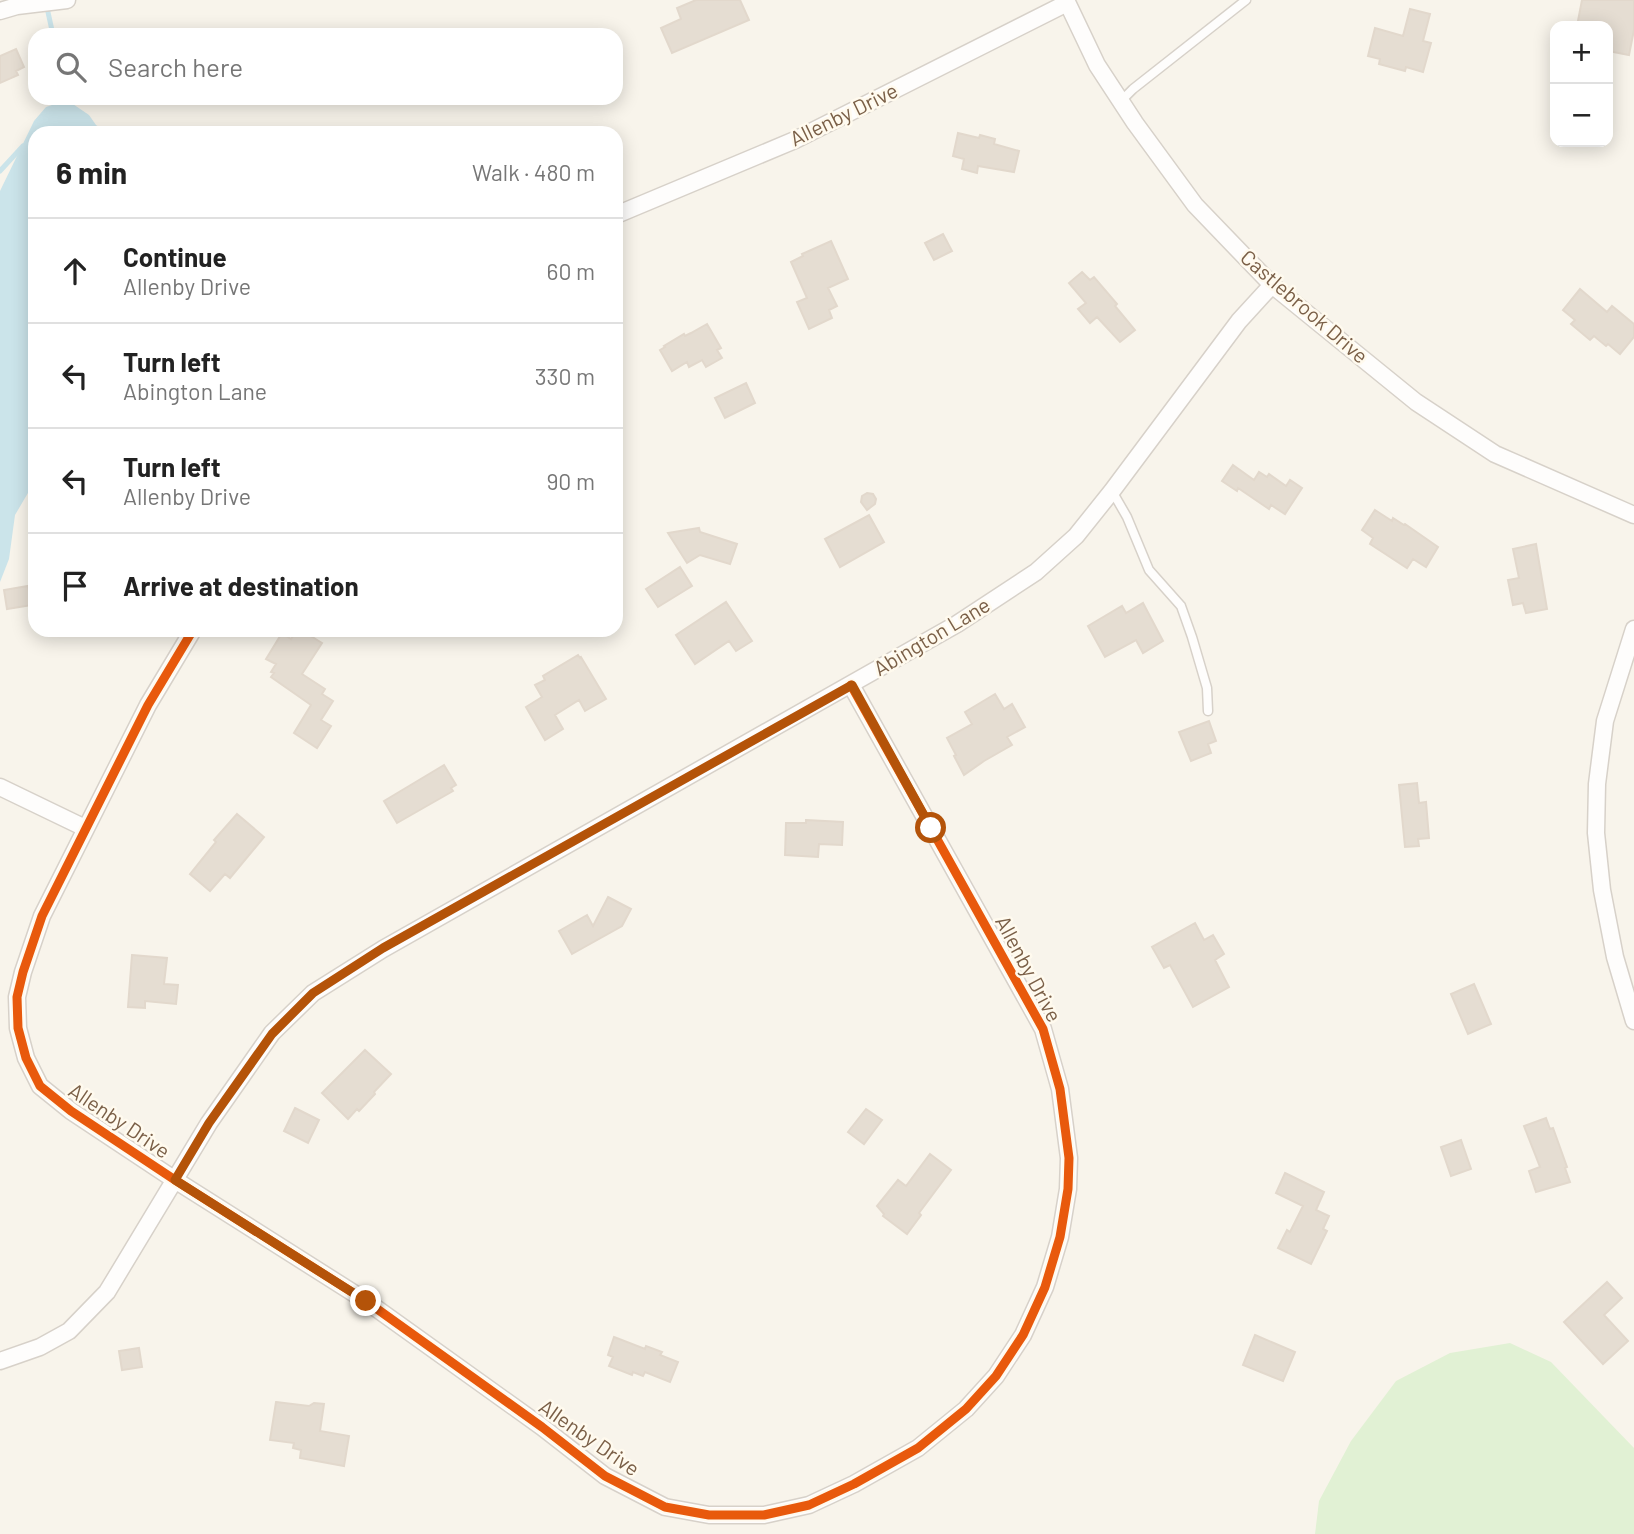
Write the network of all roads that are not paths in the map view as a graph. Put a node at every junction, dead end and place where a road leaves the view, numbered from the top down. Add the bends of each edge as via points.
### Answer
1 (67, 0) edge
2 (1246, 0) edge
3 (1066, 2) edge
4 (0, 11) edge
5 (1120, 102) junction
6 (623, 212) edge
7 (1272, 285) junction
8 (1112, 491) junction
9 (1634, 515) edge
10 (1634, 629) edge
11 (189, 637) edge
12 (852, 685) junction
13 (1208, 710) dead end
14 (0, 787) edge
15 (85, 828) junction
16 (1634, 1021) edge
17 (175, 1180) junction
18 (0, 1361) edge

1 - 4 street
2 - 5 lane
3 - 5 street, Castlebrook Drive
3 - 6 street, Allenby Drive via 795,140
5 - 7 street, Castlebrook Drive via 1195,205
7 - 8 street, Abington Lane via 1239,321
7 - 9 street, Castlebrook Drive via 1416,402 1495,454
8 - 12 street, Abington Lane via 1076,536 1036,572
8 - 13 lane via 1149,570 1181,606 1207,688
10 - 16 street via 1605,721 1596,834 1615,957
11 - 15 street, Allenby Drive
12 - 17 street, Abington Lane via 383,948 313,993 272,1034
12 - 17 street, Allenby Drive via 1043,1029 1060,1089 1069,1158 1060,1237 1045,1287 1023,1335 996,1376 966,1409 918,1448 809,1505 764,1515 709,1515 665,1507 605,1476 366,1301
14 - 15 street
15 - 17 street, Allenby Drive via 42,916 17,997 18,1028 40,1086
17 - 18 street, Abington Lane via 107,1292 69,1331

